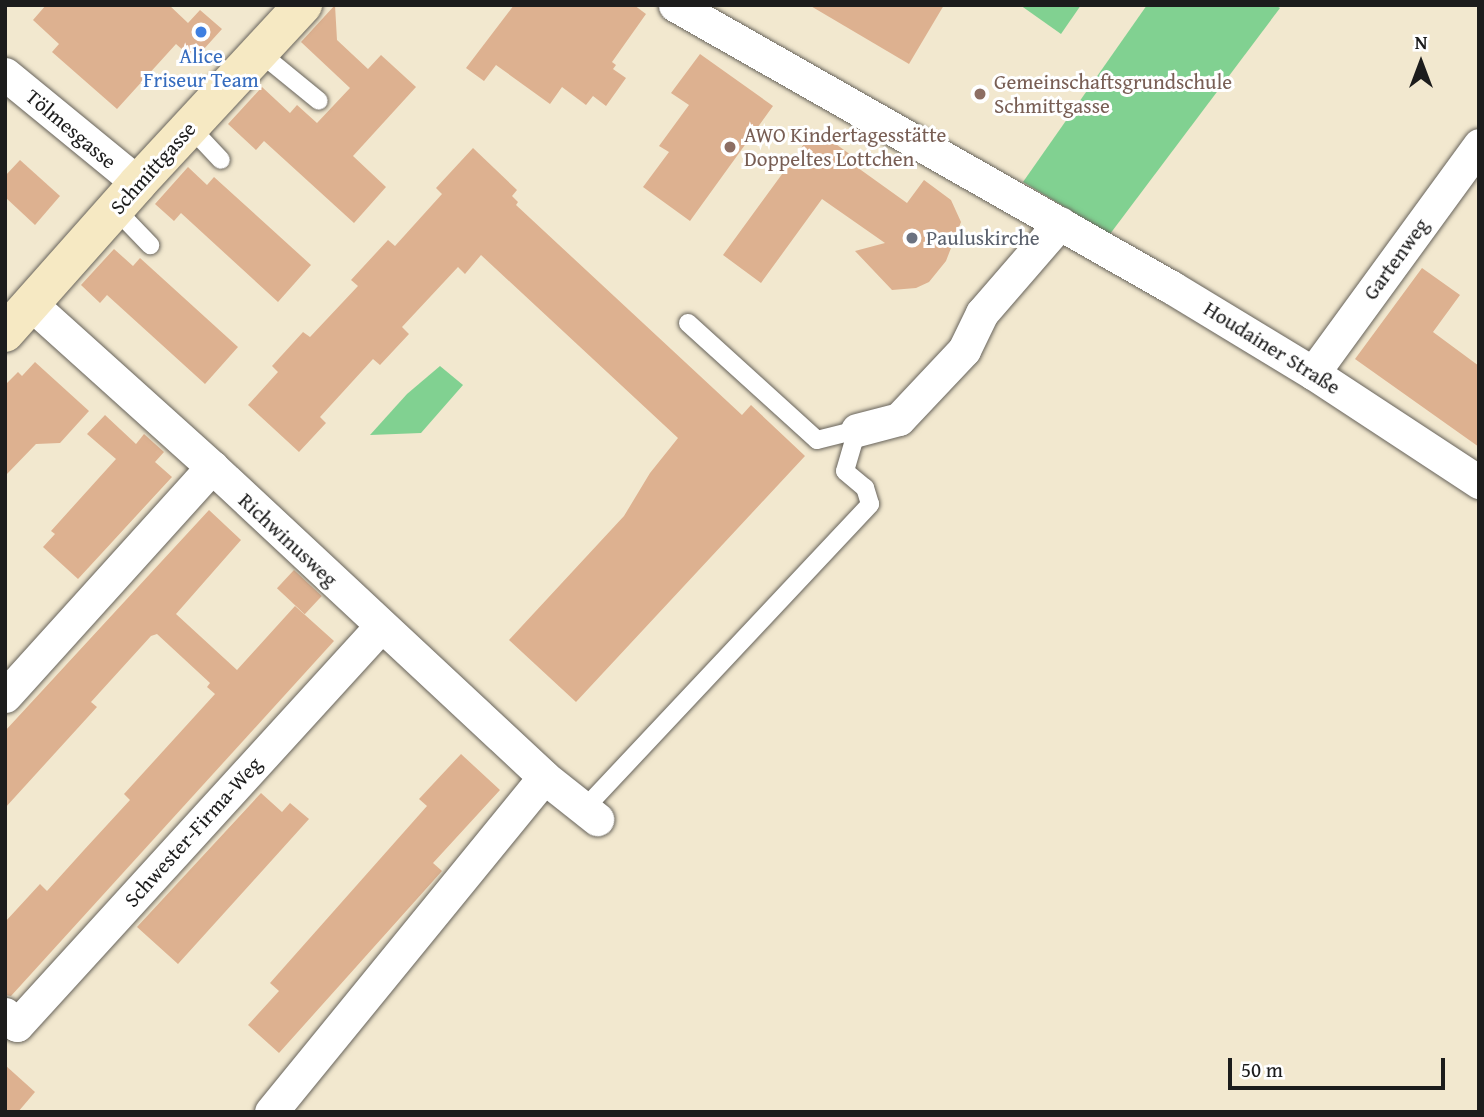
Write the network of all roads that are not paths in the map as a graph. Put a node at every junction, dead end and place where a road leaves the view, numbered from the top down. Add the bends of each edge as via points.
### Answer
1 (303, 5) edge
2 (675, 5) edge
3 (259, 52) junction
4 (5, 74) edge
5 (319, 101) dead end
6 (190, 127) junction
7 (1479, 145) edge
8 (221, 160) dead end
9 (138, 183) junction
10 (126, 220) dead end
11 (1060, 223) junction
12 (150, 245) dead end
13 (31, 304) junction
14 (688, 323) dead end
15 (5, 333) edge
16 (1314, 373) junction
17 (857, 430) junction
18 (212, 467) junction
19 (1479, 482) edge
20 (380, 627) junction
21 (5, 696) edge
22 (544, 777) junction
23 (591, 814) joint
24 (5, 1014) edge
25 (271, 1112) edge

1 - 3 main road, Schmittgasse
2 - 11 street, Houdainer Straße
3 - 5 lane
3 - 6 main road, Schmittgasse
4 - 9 street, Tölmesgasse
6 - 8 lane
6 - 9 main road, Schmittgasse
7 - 16 street, Gartenweg
9 - 13 main road, Schmittgasse
10 - 12 lane
11 - 16 street, Houdainer Straße
11 - 17 street via 982,313 964,350 899,419
13 - 15 main road, Schmittgasse
13 - 18 street, Richwinusweg
14 - 17 lane via 817,440
16 - 19 street, Houdainer Straße
17 - 23 lane via 845,471 864,488 870,504
18 - 20 street, Richwinusweg
18 - 21 street
20 - 22 street, Richwinusweg
20 - 24 street, Schwester-Firma-Weg via 17,1025
22 - 23 street, Richwinusweg
22 - 25 street

